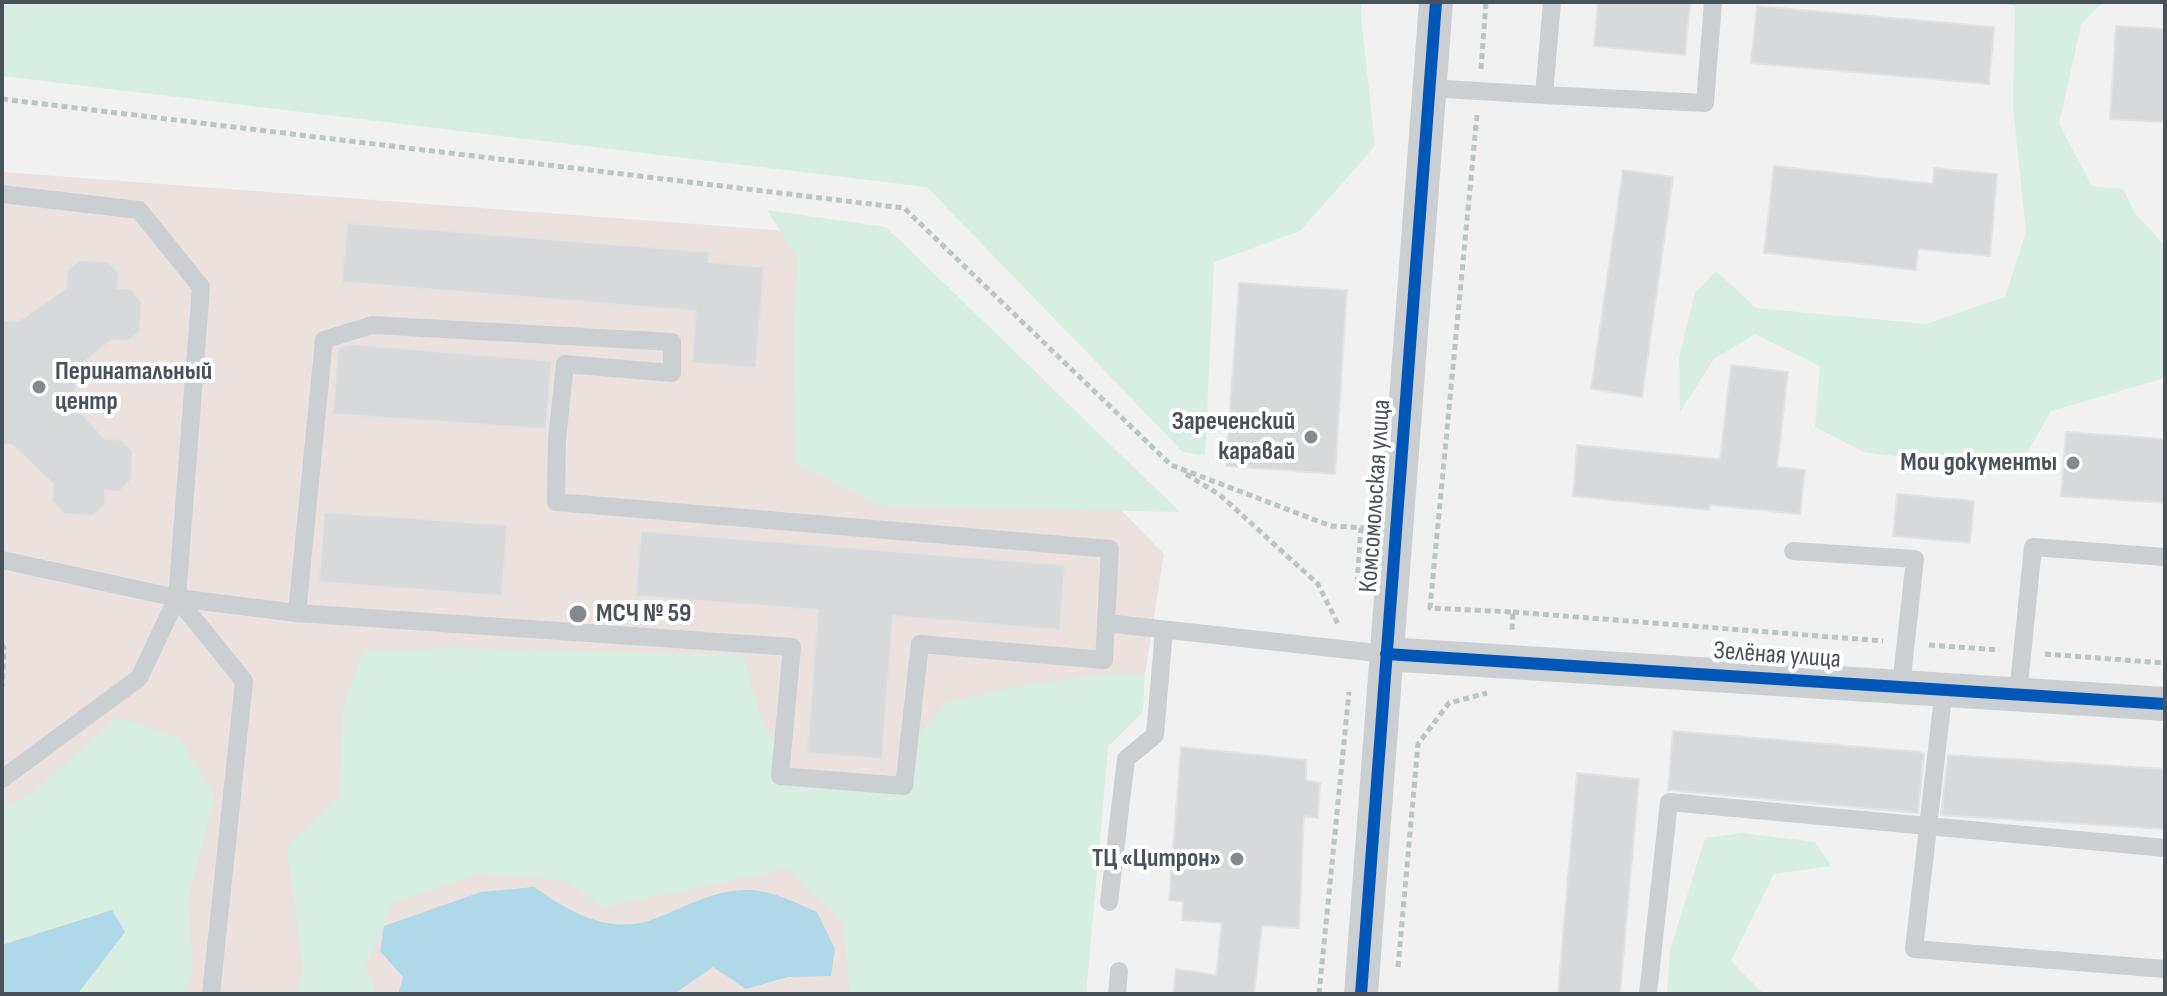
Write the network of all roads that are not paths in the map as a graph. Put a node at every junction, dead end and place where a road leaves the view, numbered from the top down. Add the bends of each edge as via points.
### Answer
1 (1436, 2) edge
2 (1552, 2) edge
3 (1713, 2) edge
4 (1429, 88) junction
5 (1544, 95) junction
6 (2, 194) edge
7 (1793, 551) dead end
8 (2165, 557) edge
9 (2, 560) edge
10 (177, 598) junction
11 (297, 613) junction
12 (1106, 623) junction
13 (1164, 630) junction
14 (1370, 652) junction
15 (1901, 686) junction
16 (1944, 688) junction
17 (2018, 694) junction
18 (2165, 704) edge
19 (2, 779) edge
20 (1927, 825) junction
21 (2165, 848) edge
22 (1109, 902) dead end
23 (2165, 969) edge
24 (1119, 971) dead end
25 (211, 994) edge
26 (1117, 994) edge
27 (1361, 994) edge
28 (1648, 994) edge

1 - 4 street, Комсомольская улица
2 - 5 lane
3 - 5 lane via 1705,103
4 - 5 lane
4 - 14 street, Комсомольская улица via 1396,530
6 - 10 lane via 139,210 201,287
7 - 15 lane via 1915,559
8 - 17 lane via 2033,547
9 - 10 lane
10 - 11 lane
10 - 19 lane via 139,678
10 - 25 lane via 244,681
11 - 12 lane via 792,647 780,776 904,786 920,644 1104,660
11 - 12 lane via 324,340 372,325 672,342 672,373 565,364 556,502 1110,549
12 - 13 lane
13 - 14 lane
13 - 22 lane via 1155,735 1126,759
14 - 15 street, Зелёная улица
14 - 27 street, Комсомольская улица
15 - 16 street, Зелёная улица
16 - 17 street, Зелёная улица
16 - 20 lane
17 - 18 street, Зелёная улица
20 - 21 lane
20 - 23 lane via 1914,949
20 - 28 lane via 1669,802
24 - 26 lane

